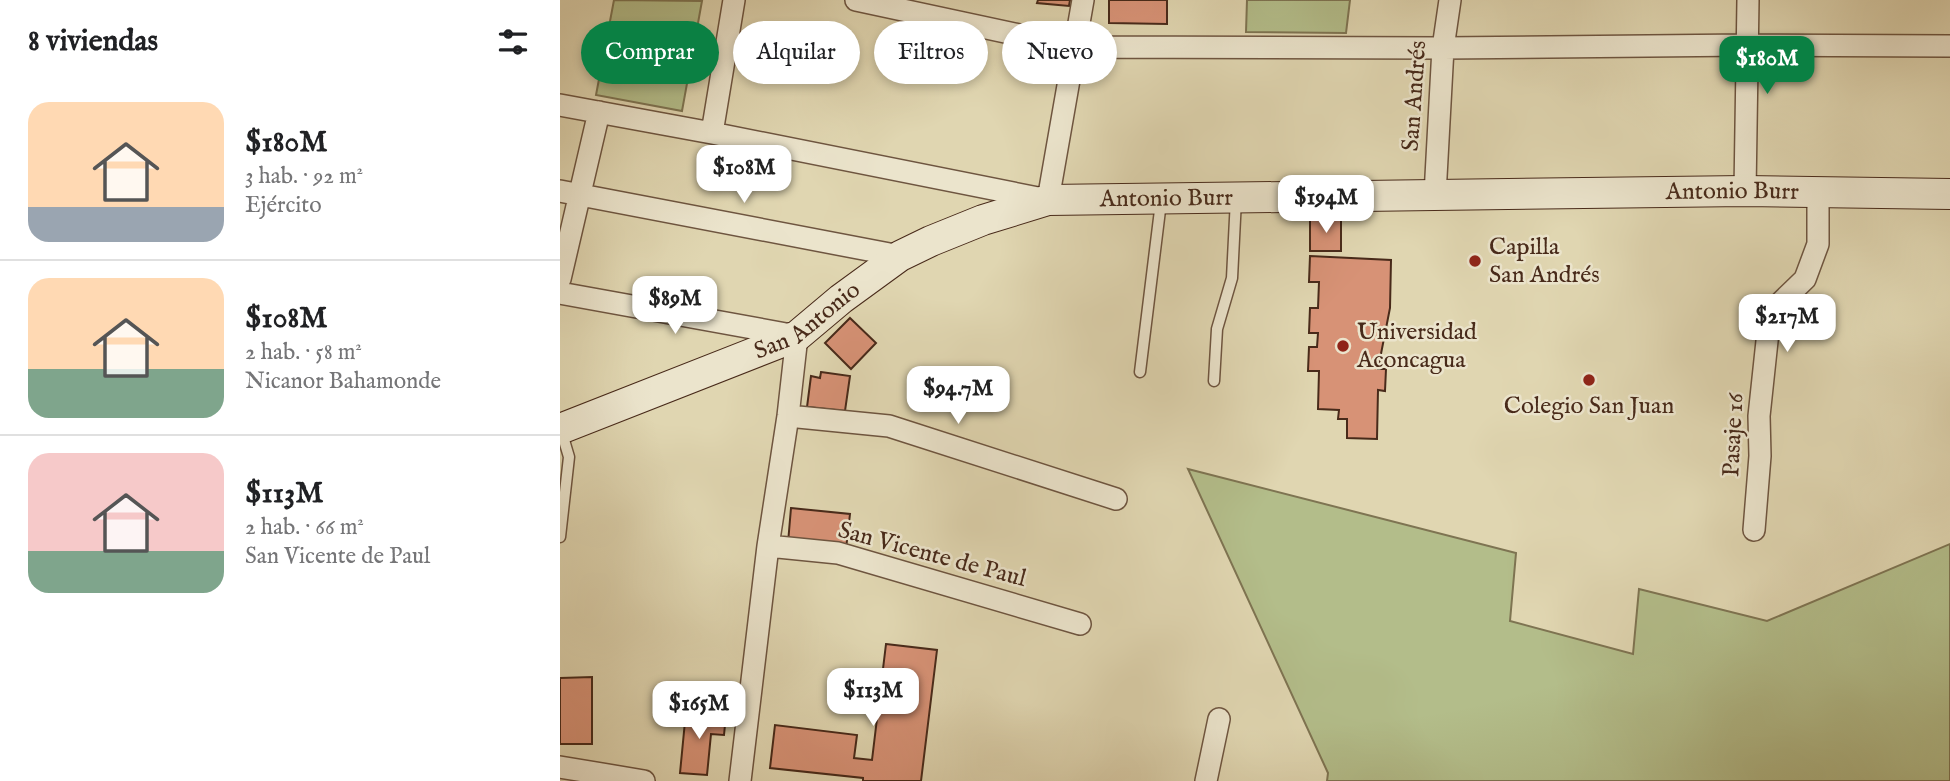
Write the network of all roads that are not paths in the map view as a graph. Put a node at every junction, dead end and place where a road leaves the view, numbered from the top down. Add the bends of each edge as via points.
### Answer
1 (734, 0) edge
2 (856, 0) edge
3 (1083, 0) edge
4 (1450, 0) edge
5 (1748, 0) edge
6 (1079, 21) edge
7 (1002, 31) edge
8 (1747, 45) junction
9 (1950, 46) edge
10 (1117, 47) edge
11 (1443, 48) junction
12 (1068, 84) edge
13 (560, 105) edge
14 (599, 112) junction
15 (712, 133) junction
16 (1745, 191) junction
17 (570, 193) edge
18 (1818, 193) junction
19 (1950, 194) edge
20 (1435, 195) junction
21 (1236, 199) junction
22 (1048, 200) junction
23 (1161, 200) junction
24 (901, 256) junction
25 (560, 279) edge
26 (560, 293) edge
27 (797, 337) junction
28 (1140, 372) dead end
29 (1214, 381) dead end
30 (788, 416) junction
31 (560, 429) edge
32 (1116, 499) dead end
33 (1754, 530) dead end
34 (560, 537) edge
35 (768, 546) junction
36 (1080, 624) dead end
37 (1219, 719) dead end
38 (560, 767) edge
39 (644, 781) edge
40 (740, 781) edge
41 (1206, 781) edge

1 - 15 street
2 - 7 street
3 - 6 street
4 - 11 street, San Andrés
5 - 8 street
8 - 9 street
8 - 11 street
8 - 16 street
10 - 11 street
11 - 20 street, San Andrés
12 - 22 street
13 - 14 street, Antonio Burr
14 - 15 street, Antonio Burr
14 - 17 street
15 - 22 street, Antonio Burr
16 - 18 street, Antonio Burr
16 - 20 street, Antonio Burr
17 - 24 street
17 - 25 street
18 - 19 street, Antonio Burr
18 - 33 street, Pasaje 16 via 1818,244 1805,279 1770,313
20 - 21 street, Antonio Burr
21 - 23 street, Antonio Burr
21 - 29 lane via 1232,278 1217,328
22 - 23 street, Antonio Burr
22 - 24 street, San Antonio via 983,220
23 - 28 lane
24 - 27 street, San Antonio
26 - 27 street
27 - 30 street
27 - 31 street, San Antonio
30 - 32 street via 889,426
30 - 35 street
31 - 34 lane via 569,457
35 - 36 street, San Vicente de Paul via 838,553
35 - 40 street
37 - 41 street
38 - 39 street

